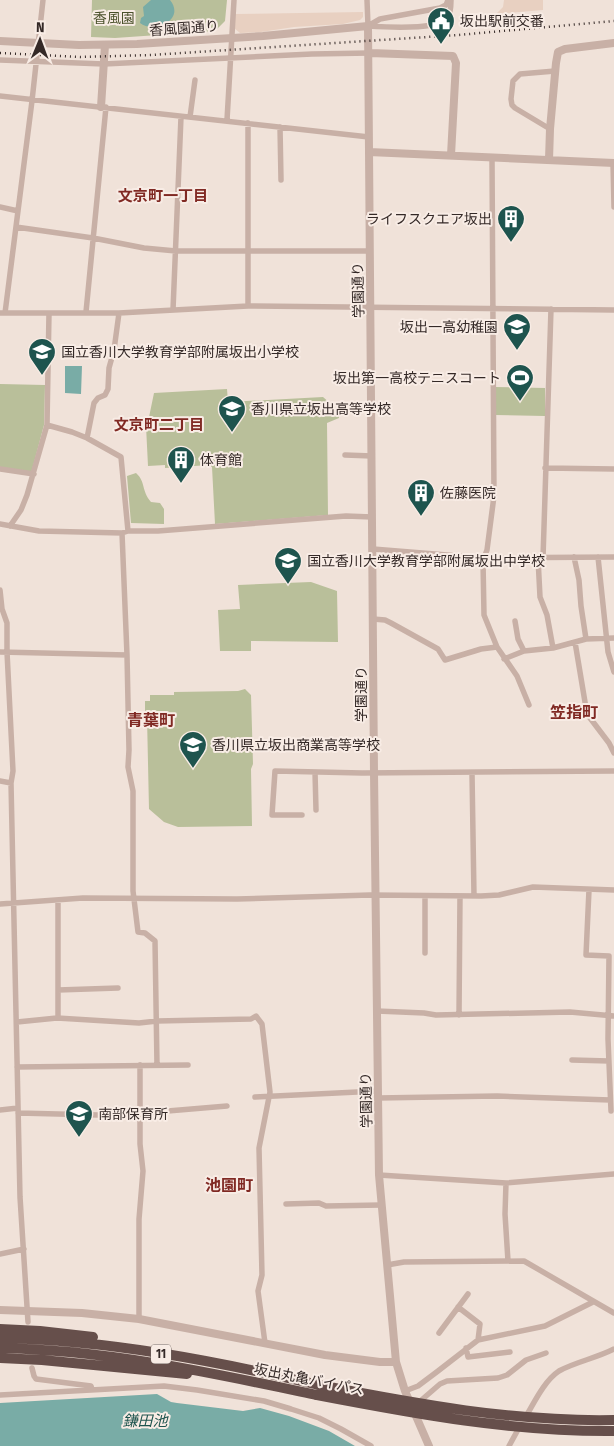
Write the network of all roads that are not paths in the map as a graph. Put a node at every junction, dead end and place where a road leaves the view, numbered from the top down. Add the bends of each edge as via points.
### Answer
1 (43, 0) edge
2 (234, 0) edge
3 (367, 0) edge
4 (450, 0) edge
5 (368, 26) junction
6 (232, 38) junction
7 (0, 41) edge
8 (38, 43) junction
9 (614, 43) edge
10 (105, 45) junction
11 (370, 53) junction
12 (230, 58) junction
13 (0, 60) edge
14 (36, 62) junction
15 (104, 64) junction
16 (555, 71) junction
17 (195, 80) dead end
18 (0, 96) edge
19 (32, 101) junction
20 (103, 107) junction
21 (181, 117) junction
22 (190, 117) junction
23 (228, 120) junction
24 (248, 123) junction
25 (280, 127) junction
26 (550, 129) junction
27 (369, 137) junction
28 (369, 152) junction
29 (451, 156) junction
30 (492, 158) junction
31 (549, 160) junction
32 (614, 163) edge
33 (282, 180) dead end
34 (614, 196) edge
35 (0, 207) edge
36 (614, 208) edge
37 (18, 211) junction
38 (16, 228) junction
39 (93, 238) junction
40 (176, 251) junction
41 (370, 251) junction
42 (249, 252) junction
43 (248, 306) junction
44 (370, 307) junction
45 (492, 309) junction
46 (552, 309) junction
47 (173, 310) junction
48 (614, 310) edge
49 (86, 312) junction
50 (3, 313) edge
51 (49, 313) junction
52 (119, 313) junction
53 (47, 425) junction
54 (87, 438) junction
55 (345, 455) dead end
56 (372, 456) junction
57 (545, 468) junction
58 (0, 469) edge
59 (614, 469) edge
60 (34, 474) junction
61 (372, 518) junction
62 (0, 524) edge
63 (10, 526) junction
64 (125, 532) junction
65 (373, 549) junction
66 (574, 557) junction
67 (598, 557) junction
68 (614, 557) edge
69 (484, 558) junction
70 (540, 558) junction
71 (0, 590) edge
72 (373, 619) junction
73 (515, 621) dead end
74 (611, 638) edge
75 (586, 639) junction
76 (575, 642) junction
77 (497, 647) junction
78 (553, 648) junction
79 (524, 651) junction
80 (3, 652) edge
81 (127, 655) junction
82 (504, 659) junction
83 (614, 672) edge
84 (529, 705) dead end
85 (614, 752) edge
86 (614, 771) edge
87 (315, 772) junction
88 (374, 773) junction
89 (472, 773) junction
90 (0, 781) edge
91 (11, 783) junction
92 (316, 810) dead end
93 (302, 815) dead end
94 (589, 890) junction
95 (614, 890) edge
96 (376, 895) junction
97 (425, 896) junction
98 (460, 896) junction
99 (474, 896) junction
100 (134, 898) junction
101 (58, 900) junction
102 (14, 903) junction
103 (0, 904) edge
104 (425, 953) dead end
105 (118, 988) dead end
106 (58, 990) junction
107 (377, 1011) junction
108 (458, 1015) junction
109 (611, 1016) edge
110 (58, 1018) junction
111 (157, 1020) junction
112 (17, 1022) junction
113 (572, 1060) dead end
114 (609, 1062) junction
115 (140, 1065) junction
116 (157, 1065) junction
117 (188, 1065) dead end
118 (17, 1067) junction
119 (378, 1094) junction
120 (269, 1096) junction
121 (255, 1097) dead end
122 (610, 1100) junction
123 (227, 1106) dead end
124 (0, 1110) edge
125 (18, 1110) junction
126 (611, 1111) dead end
127 (141, 1114) junction
128 (614, 1174) edge
129 (379, 1175) junction
130 (506, 1183) junction
131 (286, 1204) dead end
132 (381, 1205) junction
133 (24, 1249) junction
134 (0, 1254) edge
135 (508, 1261) junction
136 (387, 1266) junction
137 (468, 1294) dead end
138 (593, 1302) junction
139 (458, 1307) junction
140 (0, 1310) edge
141 (28, 1310) junction
142 (614, 1313) edge
143 (139, 1319) junction
144 (28, 1322) dead end
145 (0, 1330) edge
146 (439, 1332) dead end
147 (0, 1338) edge
148 (478, 1340) junction
149 (265, 1343) junction
150 (0, 1348) edge
151 (466, 1348) junction
152 (614, 1349) edge
153 (510, 1352) dead end
154 (546, 1353) dead end
155 (0, 1358) edge
156 (396, 1362) junction
157 (32, 1368) dead end
158 (285, 1377) junction
159 (235, 1378) junction
160 (92, 1390) junction
161 (318, 1390) junction
162 (405, 1391) junction
163 (0, 1396) edge
164 (412, 1407) junction
165 (614, 1420) edge
166 (614, 1431) edge
167 (371, 1446) edge
168 (429, 1446) edge
169 (509, 1446) edge

1 - 8 street
2 - 6 street
3 - 5 street
4 - 5 street via 440,8 380,19
4 - 5 street via 449,15 442,22 396,28
5 - 6 street, 香風園通り
5 - 11 street, 学園通り
6 - 10 street, 香風園通り
6 - 12 street
7 - 8 street, 香風園通り
8 - 10 street, 香風園通り
8 - 14 street
9 - 16 street via 561,50
10 - 15 street
11 - 12 street
11 - 27 street, 学園通り
11 - 29 street via 453,56 456,63
12 - 15 street
12 - 23 street
13 - 14 street
14 - 15 street
14 - 19 street
15 - 20 street
16 - 26 street
16 - 26 street via 520,74 513,81 511,99 516,108
17 - 22 street
18 - 19 street
19 - 20 street
19 - 37 street
20 - 21 street
20 - 39 street
21 - 22 street
21 - 40 street
22 - 23 street
23 - 24 street
24 - 25 street
24 - 42 street
25 - 27 street
25 - 33 street
26 - 31 street
27 - 28 street, 学園通り
28 - 29 street
28 - 41 street, 学園通り
29 - 30 street
30 - 31 street
30 - 45 street
31 - 32 street
32 - 34 street
34 - 36 street
35 - 37 street
37 - 38 street
38 - 39 street
38 - 50 street
39 - 40 street
39 - 49 street
40 - 42 street
40 - 47 street
41 - 42 street
41 - 44 street, 学園通り
42 - 43 street
43 - 44 street
43 - 47 street
44 - 45 street
44 - 56 street, 学園通り
45 - 46 street
45 - 69 street via 494,496 488,550
46 - 48 street
46 - 57 street
47 - 52 street
49 - 51 street
49 - 52 street
50 - 51 street
51 - 53 street
52 - 54 street via 108,389 94,402
53 - 54 street
53 - 60 street
54 - 64 street via 121,457
55 - 56 street
56 - 61 street, 学園通り
57 - 59 street
57 - 70 street
58 - 60 street
60 - 63 street via 21,510
61 - 64 street via 346,516
61 - 65 street, 学園通り
62 - 63 street
63 - 64 street via 39,531
64 - 81 street
65 - 69 street
65 - 72 street, 学園通り
66 - 67 street
66 - 70 street
66 - 75 street
67 - 68 street
67 - 74 street
69 - 70 street
69 - 77 street via 484,615
70 - 78 street via 540,597
71 - 80 street via 7,623
72 - 77 street via 385,620 438,649 446,660
72 - 88 street, 学園通り
73 - 79 street
74 - 75 street
74 - 83 street via 608,652
75 - 76 street
76 - 78 street
76 - 85 street via 587,714
77 - 82 street
78 - 79 street
79 - 82 street
80 - 81 street
80 - 91 street via 13,771
81 - 100 street via 128,767 134,811
82 - 84 street via 517,676
86 - 89 street
87 - 88 street
87 - 92 street
87 - 93 street via 276,771 272,815
88 - 89 street
88 - 96 street, 学園通り
89 - 99 street
90 - 91 street
91 - 102 street
94 - 95 street
94 - 99 street via 533,887 499,895
94 - 109 street via 586,955 609,956
96 - 97 street
96 - 100 street
96 - 107 street, 学園通り
97 - 98 street
97 - 104 street
98 - 99 street
98 - 108 street
100 - 101 street
100 - 111 street via 138,932 155,941
101 - 102 street
101 - 106 street
102 - 103 street
102 - 112 street
105 - 106 street
106 - 110 street
107 - 108 street
107 - 119 street, 学園通り
108 - 109 street via 570,1012
109 - 114 street
110 - 111 street via 139,1023
110 - 112 street
111 - 116 street
111 - 120 street via 251,1019 256,1016 264,1034
112 - 118 street
113 - 114 street
114 - 122 street
115 - 116 street
115 - 118 street
115 - 127 street
116 - 117 street
118 - 125 street
119 - 120 street
119 - 122 street
119 - 129 street, 学園通り
120 - 121 street
120 - 149 street via 259,1148 262,1274 258,1291
122 - 126 street
123 - 127 street
124 - 125 street
125 - 127 street
125 - 133 street
127 - 143 street via 143,1171
128 - 130 street
129 - 130 street
129 - 132 street, 学園通り
130 - 135 street
131 - 132 street
132 - 136 street, 学園通り
133 - 134 street
133 - 141 street
135 - 136 street via 404,1262
135 - 138 street via 524,1261
136 - 156 street, 学園通り
137 - 139 street
138 - 142 street
138 - 148 street via 546,1326
139 - 146 street
139 - 148 street via 480,1324
140 - 141 street
141 - 143 street
141 - 144 street
143 - 149 street
145 - 158 highway, 11 via 73,1333
147 - 158 highway, 坂出丸亀バイパス / 11 via 102,1344
148 - 151 street
149 - 156 street via 325,1355
150 - 159 highway, 坂出丸亀バイパス / 11 via 83,1352
151 - 153 street via 468,1356
151 - 162 street via 418,1386
152 - 169 street via 553,1376
154 - 164 street via 526,1360 498,1378 447,1381
155 - 159 highway
156 - 162 street, 学園通り
157 - 160 street via 36,1379 91,1386
158 - 161 highway, 坂出丸亀バイパス / 11
159 - 161 highway, 坂出丸亀バイパス / 11
160 - 163 street
160 - 167 street via 170,1387 264,1401 319,1418
161 - 165 highway, 坂出丸亀バイパス / 11, bridge via 464,1411 545,1419
161 - 166 highway, 坂出丸亀バイパス / 11, bridge via 452,1420 544,1429
162 - 164 street, 学園通り
164 - 168 street, 学園通り

